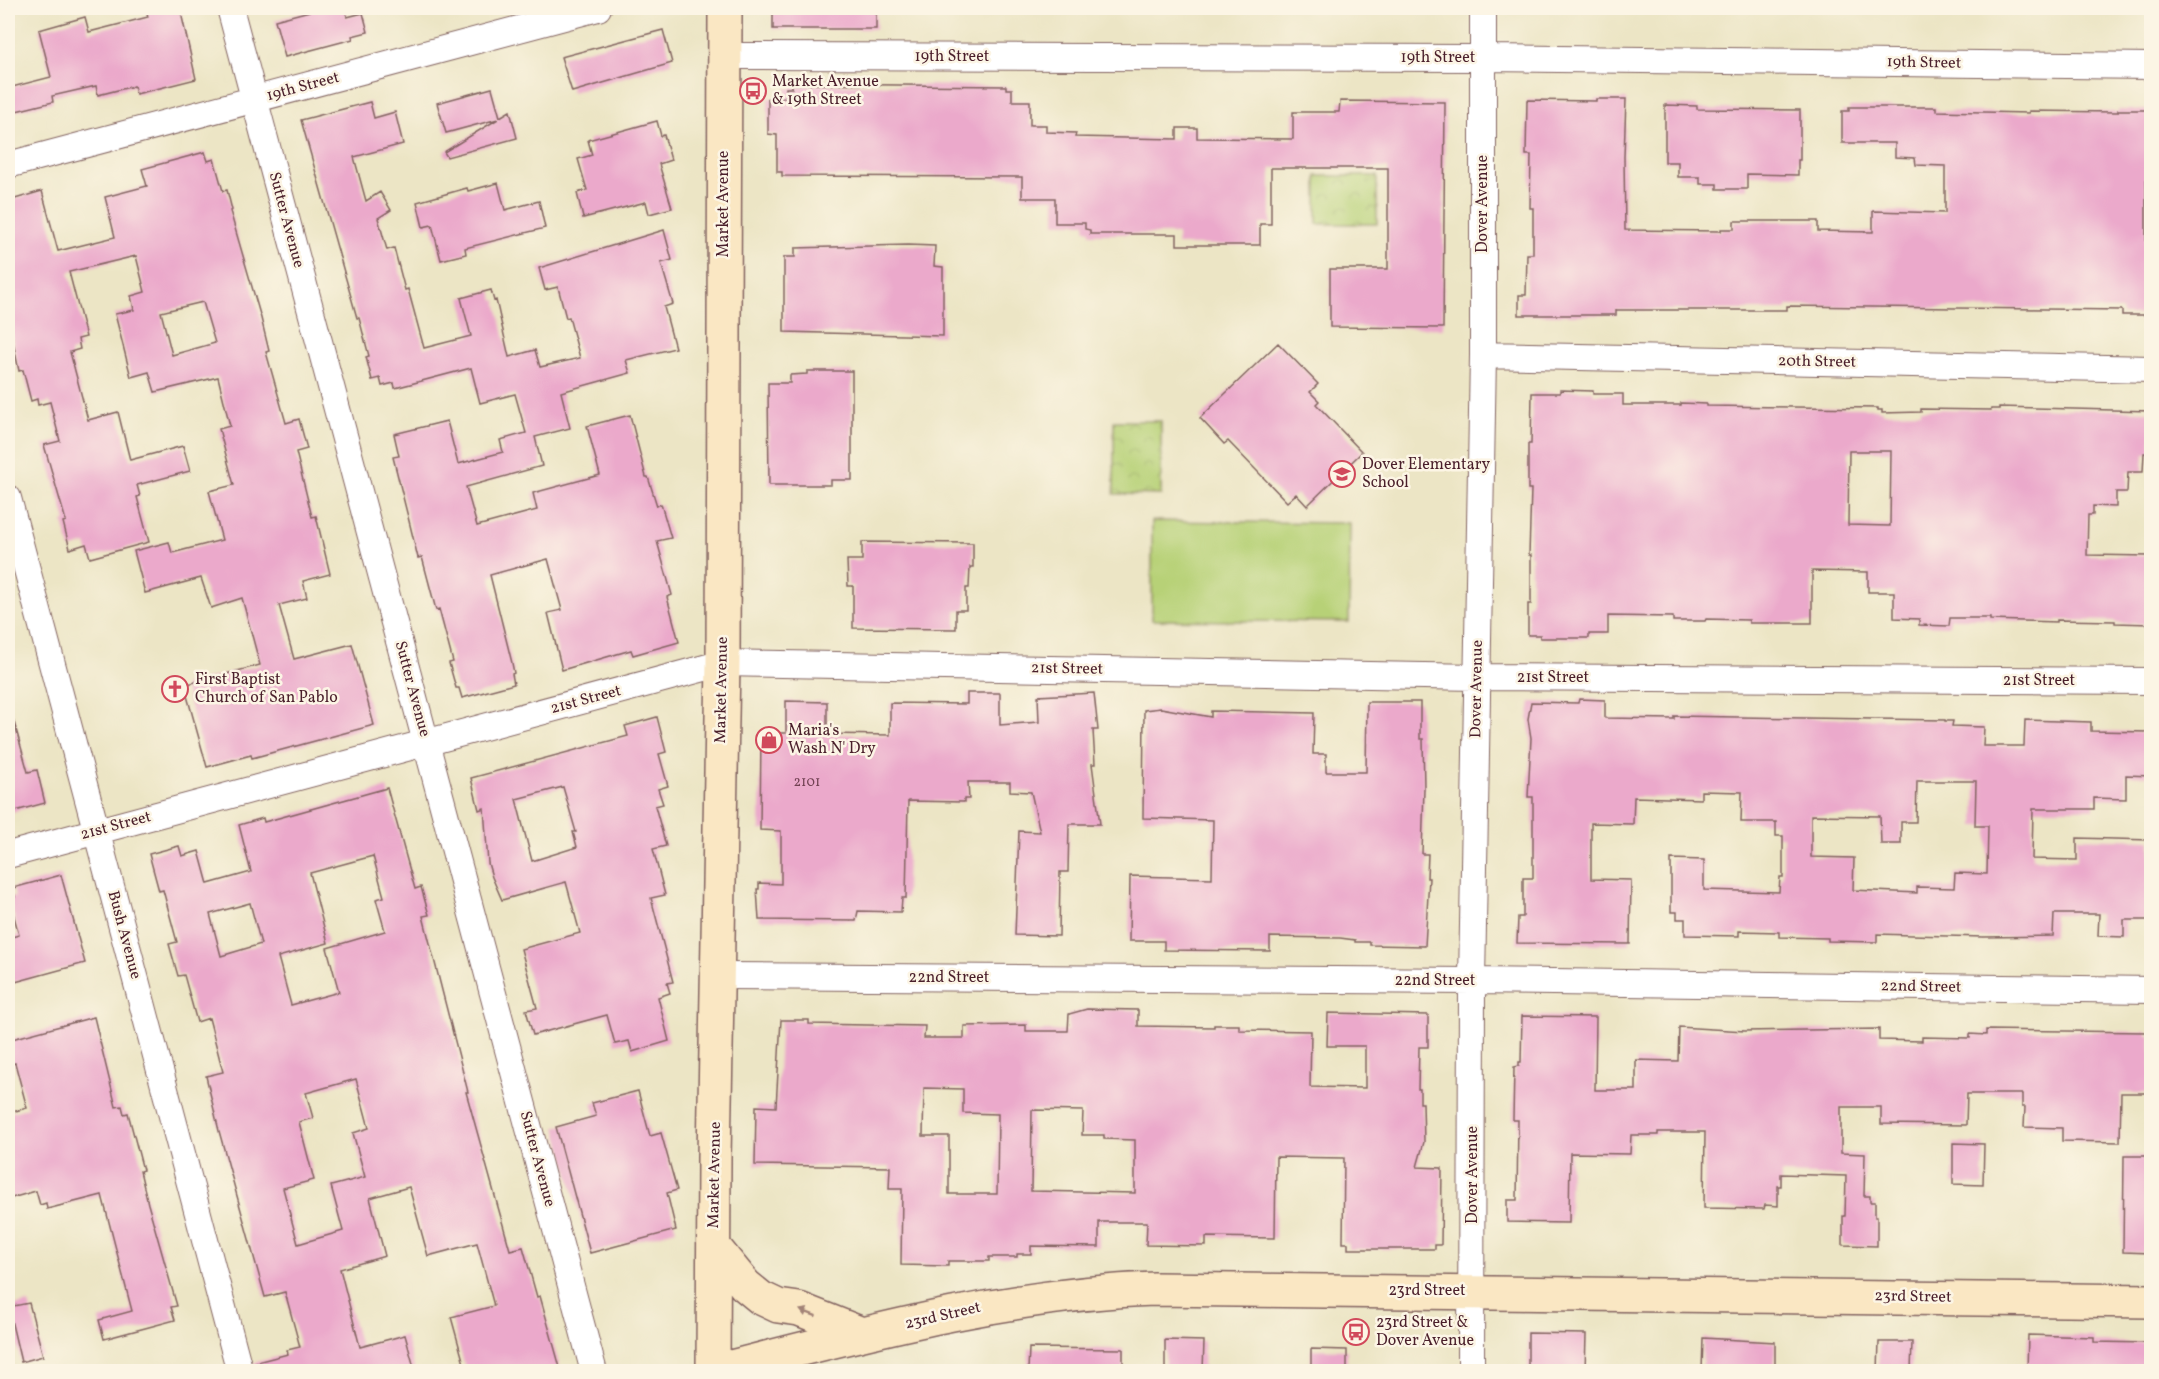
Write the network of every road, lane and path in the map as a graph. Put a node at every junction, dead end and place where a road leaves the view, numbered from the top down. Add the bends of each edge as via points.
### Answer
1 (230, 8) edge
2 (725, 8) edge
3 (1483, 8) edge
4 (584, 10) edge
5 (724, 56) junction
6 (1483, 58) junction
7 (2151, 66) edge
8 (254, 100) junction
9 (8, 165) edge
10 (1483, 355) junction
11 (2151, 369) edge
12 (8, 498) edge
13 (723, 663) junction
14 (1477, 678) junction
15 (2151, 681) edge
16 (426, 742) junction
17 (96, 831) junction
18 (8, 855) edge
19 (718, 976) junction
20 (1472, 981) junction
21 (2151, 990) edge
22 (714, 1247) junction
23 (1473, 1292) junction
24 (2151, 1301) edge
25 (862, 1335) junction
26 (240, 1371) edge
27 (594, 1371) edge
28 (712, 1371) edge
29 (1471, 1371) edge

1 - 8 street, Sutter Avenue
2 - 5 main road, Market Avenue
3 - 6 street, Dover Avenue
4 - 8 street, 19th Street
5 - 6 street, 19th Street
5 - 13 main road, Market Avenue
6 - 7 street, 19th Street
6 - 10 street, Dover Avenue
8 - 9 street, 19th Street
8 - 16 street, Sutter Avenue
10 - 11 street, 20th Street
10 - 14 street, Dover Avenue
12 - 17 street, Bush Avenue
13 - 14 street, 21st Street
13 - 16 street, 21st Street
13 - 19 main road, Market Avenue
14 - 15 street, 21st Street
14 - 20 street, Dover Avenue
16 - 17 street, 21st Street
16 - 27 street, Sutter Avenue
17 - 18 street, 21st Street
17 - 26 street, Bush Avenue
19 - 20 street, 22nd Street
19 - 22 main road, Market Avenue
20 - 21 street, 22nd Street
20 - 23 street, Dover Avenue
25 -> 22 main road via 761,1298
22 - 28 main road, Market Avenue
23 - 24 main road, 23rd Street
23 - 25 main road, 23rd Street via 1113,1290 993,1305
23 - 29 street, Dover Avenue
25 - 28 main road, 23rd Street

